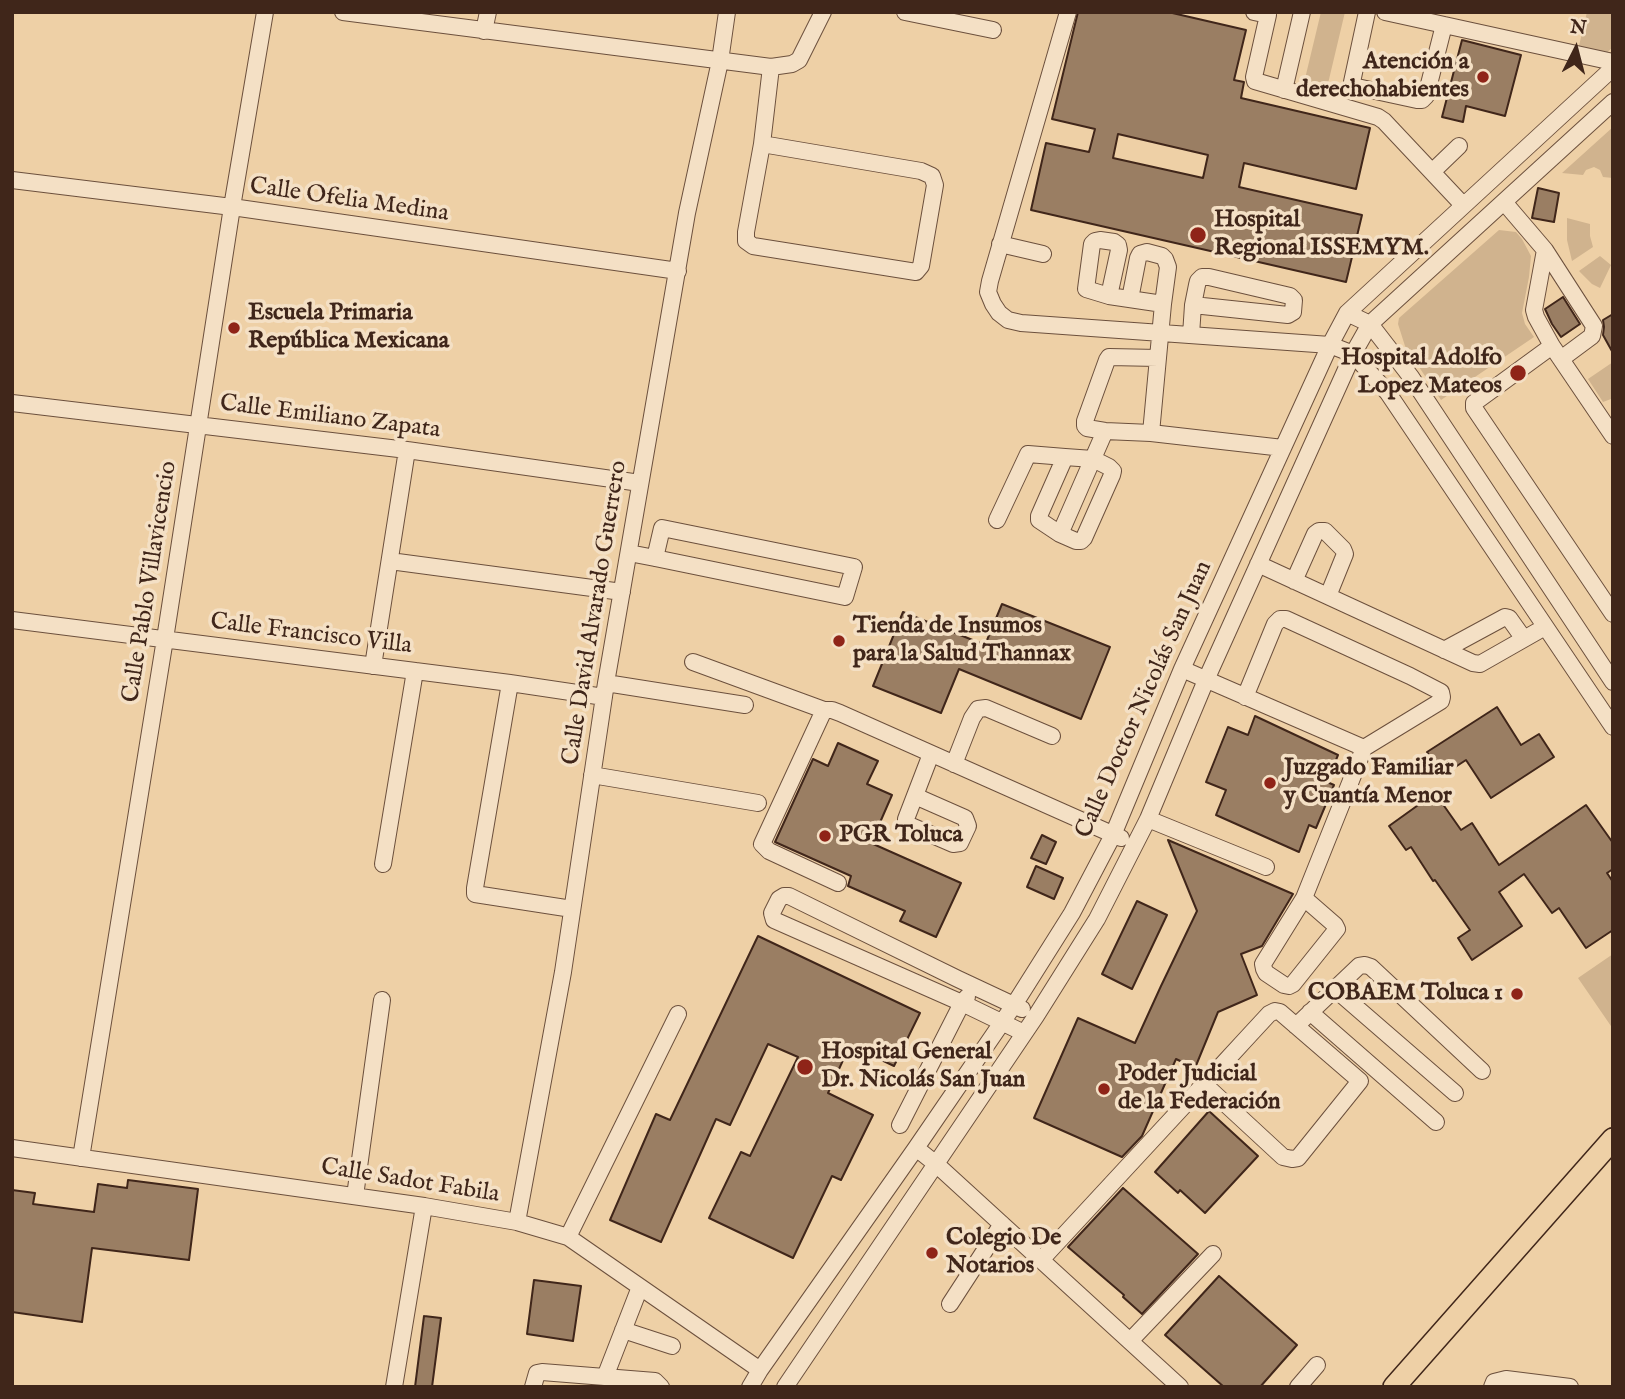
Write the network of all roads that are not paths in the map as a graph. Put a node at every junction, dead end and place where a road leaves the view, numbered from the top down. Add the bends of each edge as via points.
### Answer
1 (265, 12) edge
2 (343, 12) edge
3 (488, 12) edge
4 (727, 12) edge
5 (823, 12) edge
6 (905, 12) edge
7 (1068, 12) edge
8 (1302, 12) edge
9 (1367, 12) edge
10 (1385, 12) edge
11 (1261, 14) edge
12 (1444, 25) junction
13 (993, 30) dead end
14 (484, 31) junction
15 (720, 61) junction
16 (1613, 65) edge
17 (771, 66) junction
18 (1284, 90) junction
19 (1613, 102) edge
20 (762, 144) junction
21 (1459, 146) dead end
22 (1432, 172) junction
23 (12, 180) edge
24 (1504, 202) junction
25 (1463, 205) junction
26 (232, 207) junction
27 (1000, 244) junction
28 (1545, 250) junction
29 (1043, 254) dead end
30 (678, 271) junction
31 (1109, 296) dead end
32 (1130, 299) junction
33 (1163, 304) junction
34 (1193, 305) junction
35 (1347, 313) junction
36 (1370, 324) junction
37 (1160, 333) junction
38 (1191, 335) junction
39 (1330, 345) junction
40 (1556, 352) junction
41 (1353, 354) junction
42 (1158, 358) junction
43 (12, 403) edge
44 (198, 424) junction
45 (1105, 431) junction
46 (1151, 433) junction
47 (1613, 436) edge
48 (1283, 448) junction
49 (407, 450) junction
50 (1065, 457) junction
51 (1093, 459) junction
52 (640, 483) junction
53 (997, 520) dead end
54 (1060, 534) junction
55 (629, 553) junction
56 (655, 558) junction
57 (390, 561) junction
58 (1258, 565) junction
59 (1294, 581) junction
60 (622, 592) junction
61 (1328, 596) junction
62 (1608, 596) edge
63 (1613, 614) edge
64 (12, 620) edge
65 (1545, 628) junction
66 (165, 639) junction
67 (1524, 639) junction
68 (1444, 650) junction
69 (693, 662) dead end
70 (373, 666) junction
71 (1182, 669) junction
72 (415, 671) junction
73 (1206, 680) junction
74 (1613, 682) edge
75 (510, 683) junction
76 (605, 690) junction
77 (1245, 697) junction
78 (745, 705) dead end
79 (824, 710) junction
80 (1613, 727) edge
81 (1052, 736) dead end
82 (1364, 748) junction
83 (931, 754) junction
84 (954, 764) junction
85 (592, 775) junction
86 (915, 796) dead end
87 (758, 803) dead end
88 (1148, 819) junction
89 (1113, 835) junction
90 (1136, 843) junction
91 (383, 864) dead end
92 (1266, 867) dead end
93 (838, 883) dead end
94 (1304, 898) junction
95 (572, 909) junction
96 (936, 968) junction
97 (975, 987) junction
98 (927, 988) junction
99 (1335, 989) junction
100 (382, 1000) dead end
101 (962, 1003) junction
102 (1014, 1005) junction
103 (1310, 1013) junction
104 (678, 1014) dead end
105 (1037, 1016) junction
106 (1003, 1022) junction
107 (1296, 1026) junction
108 (1024, 1033) junction
109 (1482, 1071) dead end
110 (1205, 1084) junction
111 (919, 1088) junction
112 (1455, 1093) dead end
113 (948, 1102) junction
114 (1436, 1122) dead end
115 (900, 1125) dead end
116 (1612, 1142) edge
117 (12, 1148) edge
118 (916, 1148) junction
119 (81, 1158) junction
120 (936, 1164) junction
121 (355, 1196) junction
122 (424, 1206) junction
123 (517, 1222) junction
124 (1002, 1224) junction
125 (568, 1237) junction
126 (1213, 1254) dead end
127 (1041, 1261) junction
128 (639, 1287) junction
129 (950, 1304) dead end
130 (623, 1330) junction
131 (1130, 1341) junction
132 (672, 1346) dead end
133 (1317, 1365) dead end
134 (760, 1370) junction
135 (605, 1377) junction
136 (394, 1387) edge
137 (533, 1387) edge
138 (661, 1387) edge
139 (750, 1387) edge
140 (785, 1387) edge
141 (1180, 1387) edge
142 (1298, 1387) edge
143 (1394, 1387) edge
144 (1492, 1387) edge
145 (1570, 1387) edge

1 - 26 street, Calle Pablo Villavicencio
2 - 14 street
3 - 14 street
4 - 15 street, Calle David Alvarado Guerrero
5 - 17 street via 799,60
6 - 13 street
7 - 27 street
8 - 18 street
9 - 12 street via 1353,85 1417,100 1426,96
10 - 12 street
11 - 18 street via 1255,81
12 - 16 street
14 - 15 street
15 - 17 street
15 - 30 street, Calle David Alvarado Guerrero
16 - 25 street, Calle Doctor Nicolás San Juan
17 - 20 street
18 - 22 street via 1378,117
19 - 24 street, Calle Doctor Nicolás San Juan
20 - 20 street via 921,170 932,176 935,186 916,272 753,246 746,241
21 - 22 street
22 - 25 street
23 - 26 street, Calle Ofelia Medina
24 - 28 street
24 - 36 street, Calle Doctor Nicolás San Juan
25 - 35 street, Calle Doctor Nicolás San Juan
26 - 30 street, Calle Ofelia Medina
26 - 44 street, Calle Pablo Villavicencio
27 - 29 street
27 - 37 street via 988,292 1008,320
28 - 40 street via 1526,311
28 - 40 street via 1594,326 1592,336
30 - 52 street, Calle David Alvarado Guerrero
31 - 32 street
32 - 33 street
32 - 33 street via 1138,258 1147,252 1162,256 1168,264
33 - 37 street
34 - 34 street via 1288,315 1293,312 1294,300 1202,277
34 - 38 street
35 - 36 street
35 - 39 street, Calle Doctor Nicolás San Juan
36 - 41 street, Calle Doctor Nicolás San Juan
36 - 74 street via 1411,377
37 - 38 street
37 - 42 street
38 - 39 street
39 - 41 street
39 - 48 street, Calle Doctor Nicolás San Juan
40 - 47 street
40 - 62 street via 1474,403 1474,408
41 - 58 street, Calle Doctor Nicolás San Juan
41 - 65 street via 1388,393
42 - 45 street via 1110,357 1085,426
42 - 46 street
43 - 44 street, Calle Emiliano Zapata
44 - 49 street, Calle Emiliano Zapata
44 - 66 street, Calle Pablo Villavicencio
45 - 46 street
45 - 51 street
46 - 48 street
48 - 71 street, Calle Doctor Nicolás San Juan
49 - 52 street, Calle Emiliano Zapata
49 - 57 street
50 - 51 street
50 - 53 street via 1028,454
50 - 54 street via 1039,516
51 - 54 street
51 - 54 street via 1109,467 1112,475 1081,541
52 - 55 street, Calle David Alvarado Guerrero
55 - 56 street
55 - 60 street, Calle David Alvarado Guerrero
56 - 56 street via 662,528 853,566 845,597
57 - 60 street
57 - 70 street
58 - 59 street
58 - 73 street, Calle Doctor Nicolás San Juan
59 - 61 street
59 - 61 street via 1315,534 1325,531 1345,554
60 - 76 street, Calle David Alvarado Guerrero
61 - 68 street
62 - 63 street
64 - 66 street, Calle Francisco Villa
65 - 67 street
65 - 80 street
66 - 70 street, Calle Francisco Villa
66 - 119 street, Calle Pablo Villavicencio
67 - 68 street via 1480,664
67 - 68 street via 1505,617
69 - 79 street
70 - 72 street, Calle Francisco Villa
71 - 73 street
71 - 89 street, Calle Doctor Nicolás San Juan
72 - 75 street, Calle Francisco Villa
72 - 91 street
73 - 77 street
73 - 88 street, Calle Doctor Nicolás San Juan
75 - 76 street, Calle Francisco Villa
75 - 95 street via 475,894
76 - 78 street, Calle Francisco Villa
76 - 85 street, Calle David Alvarado Guerrero
77 - 82 street
77 - 82 street via 1275,624 1286,619 1441,692 1441,701
79 - 83 street via 832,709
79 - 93 street via 762,844
81 - 84 street via 986,708 978,709
82 - 94 street
83 - 84 street
83 - 86 street
84 - 89 street
85 - 87 street
85 - 95 street, Calle David Alvarado Guerrero
88 - 90 street, Calle Doctor Nicolás San Juan
88 - 92 street
89 - 90 street
89 - 102 street, Calle Doctor Nicolás San Juan via 1072,913
90 - 105 street, Calle Doctor Nicolás San Juan via 1097,919
94 - 94 street via 1337,929 1293,985 1284,985 1266,973 1264,964
95 - 123 street, Calle David Alvarado Guerrero
96 - 97 street
96 - 98 street
96 - 98 street via 789,897 779,899 772,913 774,920
97 - 101 street
97 - 102 street
98 - 101 street
99 - 103 street
99 - 109 street via 1359,966 1371,967
99 - 112 street
100 - 121 street
101 - 106 street
101 - 111 street
102 - 105 street
102 - 106 street, Calle Doctor Nicolás San Juan
103 - 107 street
103 - 114 street
104 - 125 street
105 - 108 street, Calle Doctor Nicolás San Juan
106 - 108 street
106 - 113 street, Calle Doctor Nicolás San Juan
107 - 110 street via 1280,1012 1269,1014
107 - 110 street via 1360,1081 1298,1158 1283,1157
108 - 120 street, Calle Doctor Nicolás San Juan
110 - 127 street
111 - 113 street
111 - 115 street
113 - 118 street, Calle Doctor Nicolás San Juan
116 - 143 main road
117 - 119 street, Calle Sadot Fabila
118 - 120 street
118 - 134 street, Calle Doctor Nicolás San Juan
119 - 121 street, Calle Sadot Fabila
120 - 124 street
120 - 140 street, Calle Doctor Nicolás San Juan
121 - 122 street, Calle Sadot Fabila
122 - 123 street, Calle Sadot Fabila
122 - 136 street
123 - 125 street, Calle Sadot Fabila
124 - 127 street
124 - 129 street
125 - 128 street, Calle Sadot Fabila
126 - 131 street
127 - 131 street
128 - 130 street
128 - 134 street, Calle Sadot Fabila
130 - 132 street
130 - 135 street
131 - 141 street
133 - 142 street
134 - 139 street, Calle Doctor Nicolás San Juan
135 - 137 street via 537,1373
135 - 138 street via 655,1381
144 - 145 street via 1506,1379

